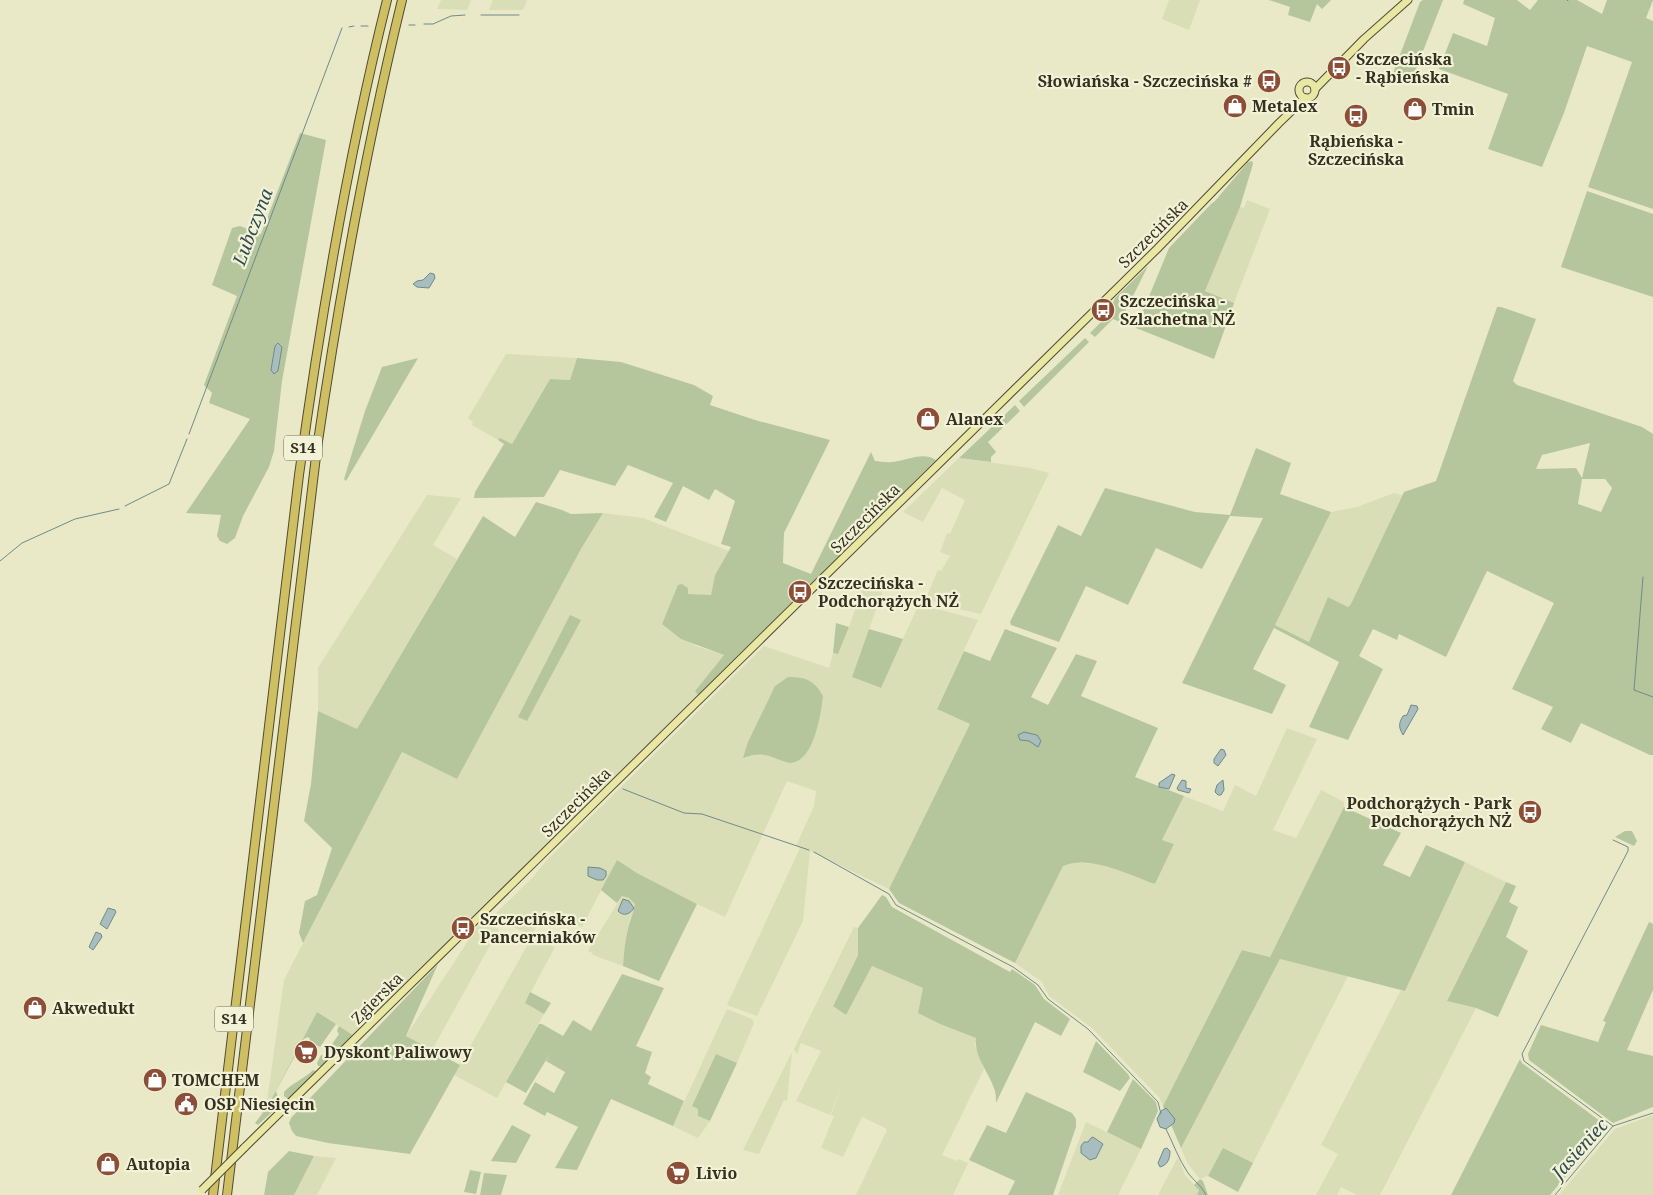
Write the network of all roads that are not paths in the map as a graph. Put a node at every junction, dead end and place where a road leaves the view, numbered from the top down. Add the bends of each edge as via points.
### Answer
1 (387, 0) edge
2 (402, 0) edge
3 (1408, 0) edge
4 (1316, 85) junction
5 (1303, 97) junction
6 (448, 948) joint
7 (199, 1192) edge
8 (212, 1195) edge
9 (227, 1195) edge

1 - 8 highway, S14 via 348,175 311,392
2 - 9 highway, S14 via 353,223 318,438
3 - 4 main road
4 - 5 main road via 1312,97
4 - 5 main road via 1308,82 1300,85 1299,92
5 - 6 main road, Szczecińska via 1143,262
6 - 7 main road, Zgierska, bridge

